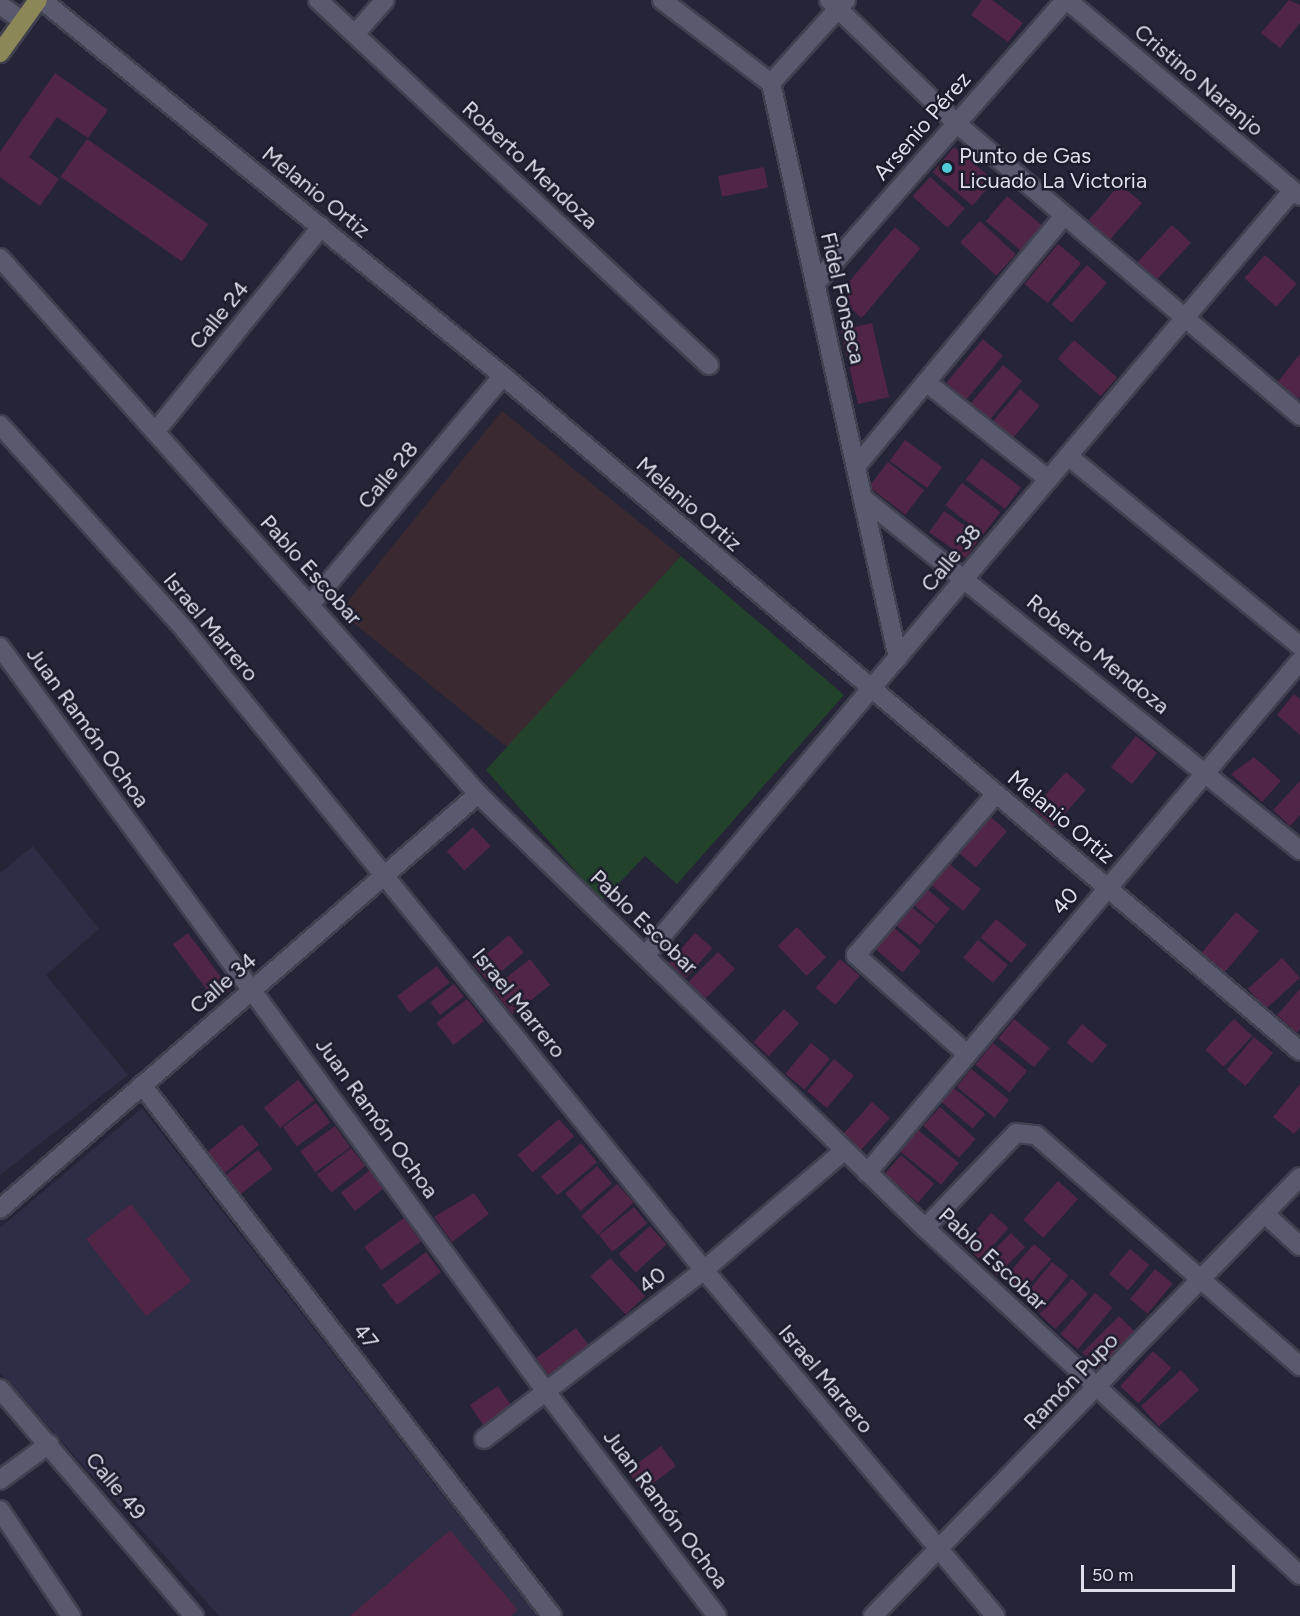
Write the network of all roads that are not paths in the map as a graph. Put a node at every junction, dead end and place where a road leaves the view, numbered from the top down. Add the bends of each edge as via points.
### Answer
1 (40, 0) edge
2 (318, 0) edge
3 (385, 0) edge
4 (662, 0) edge
5 (1066, 0) edge
6 (838, 3) edge
7 (0, 5) edge
8 (23, 21) junction
9 (355, 34) junction
10 (0, 53) edge
11 (771, 83) junction
12 (956, 123) junction
13 (1297, 193) edge
14 (1064, 216) junction
15 (321, 227) junction
16 (0, 258) edge
17 (814, 284) junction
18 (1185, 319) junction
19 (709, 365) dead end
20 (503, 376) junction
21 (926, 382) junction
22 (1300, 417) edge
23 (0, 425) edge
24 (155, 432) junction
25 (1068, 456) junction
26 (858, 464) junction
27 (1048, 479) junction
28 (864, 499) junction
29 (964, 578) junction
30 (310, 605) junction
31 (1300, 646) edge
32 (0, 647) edge
33 (898, 658) junction
34 (1300, 661) edge
35 (870, 692) junction
36 (1206, 772) junction
37 (478, 794) junction
38 (996, 794) junction
39 (1300, 850) edge
40 (385, 875) junction
41 (1108, 888) junction
42 (645, 956) junction
43 (254, 988) junction
44 (1300, 1051) edge
45 (967, 1054) junction
46 (142, 1086) junction
47 (844, 1151) junction
48 (867, 1173) junction
49 (1300, 1177) edge
50 (0, 1209) edge
51 (1266, 1215) junction
52 (925, 1228) junction
53 (1300, 1246) edge
54 (704, 1270) junction
55 (1203, 1281) junction
56 (1300, 1366) edge
57 (1097, 1388) junction
58 (0, 1389) edge
59 (547, 1393) junction
60 (484, 1439) dead end
61 (49, 1444) junction
62 (0, 1480) edge
63 (0, 1510) edge
64 (939, 1551) junction
65 (1300, 1575) edge
66 (71, 1616) edge
67 (194, 1616) edge
68 (552, 1616) edge
69 (717, 1616) edge
70 (873, 1616) edge
71 (995, 1616) edge

1 - 8 main road
1 - 15 street, Melanio Ortiz
2 - 9 street, Roberto Mendoza
3 - 9 street
4 - 11 street
5 - 12 street, Arsenio Pérez
5 - 13 street, Cristino Naranjo
6 - 11 street
6 - 12 street
7 - 8 street
8 - 10 main road
9 - 19 street, Roberto Mendoza
11 - 17 street, Fidel Fonseca
12 - 14 street
12 - 17 street, Arsenio Pérez
13 - 18 street, Calle 38
14 - 18 street
14 - 21 street
15 - 20 street, Melanio Ortiz
15 - 24 street, Calle 24
16 - 24 street, Pablo Escobar
17 - 26 street, Fidel Fonseca
18 - 22 street
18 - 25 street, Calle 38
20 - 30 street, Calle 28
20 - 35 street, Melanio Ortiz
21 - 26 street
21 - 27 street
23 - 40 street, Israel Marrero via 185,630
24 - 30 street, Pablo Escobar
25 - 27 street, Calle 38
25 - 31 street
26 - 28 street, Fidel Fonseca
27 - 29 street, Calle 38
28 - 29 street, Roberto Mendoza
28 - 33 street, Fidel Fonseca
29 - 33 street, Calle 38
29 - 36 street, Roberto Mendoza
30 - 37 street, Pablo Escobar
32 - 43 street, Juan Ramón Ochoa
33 - 35 street, Calle 38
34 - 36 street, 40
35 - 38 street, Melanio Ortiz
35 - 42 street, Calle 38
36 - 39 street, Roberto Mendoza
36 - 41 street, 40
37 - 40 street, Calle 34
37 - 42 street, Pablo Escobar
38 - 41 street, Melanio Ortiz
38 - 45 street via 856,954
40 - 43 street, Calle 34
40 - 54 street, Israel Marrero
41 - 44 street, Melanio Ortiz
41 - 45 street, 40
42 - 47 street, Pablo Escobar
43 - 46 street, Calle 34
43 - 59 street, Juan Ramón Ochoa
45 - 48 street, 40
46 - 50 street, Calle 34
46 - 68 street, 47
47 - 48 street, Pablo Escobar
47 - 54 street, 40
48 - 52 street, Pablo Escobar
49 - 51 street, Ramón Pupo
51 - 53 street
51 - 55 street, Ramón Pupo
52 - 55 street via 1016,1133 1036,1135
52 - 57 street, Pablo Escobar
54 - 59 street, 40
54 - 64 street, Israel Marrero
55 - 56 street
55 - 57 street, Ramón Pupo
57 - 64 street, Ramón Pupo
57 - 65 street, Pablo Escobar
58 - 61 street, Calle 49
59 - 60 street, 40
59 - 69 street, Juan Ramón Ochoa
61 - 62 street
61 - 67 street, Calle 49
63 - 66 street
64 - 70 street, Ramón Pupo
64 - 71 street, Israel Marrero

